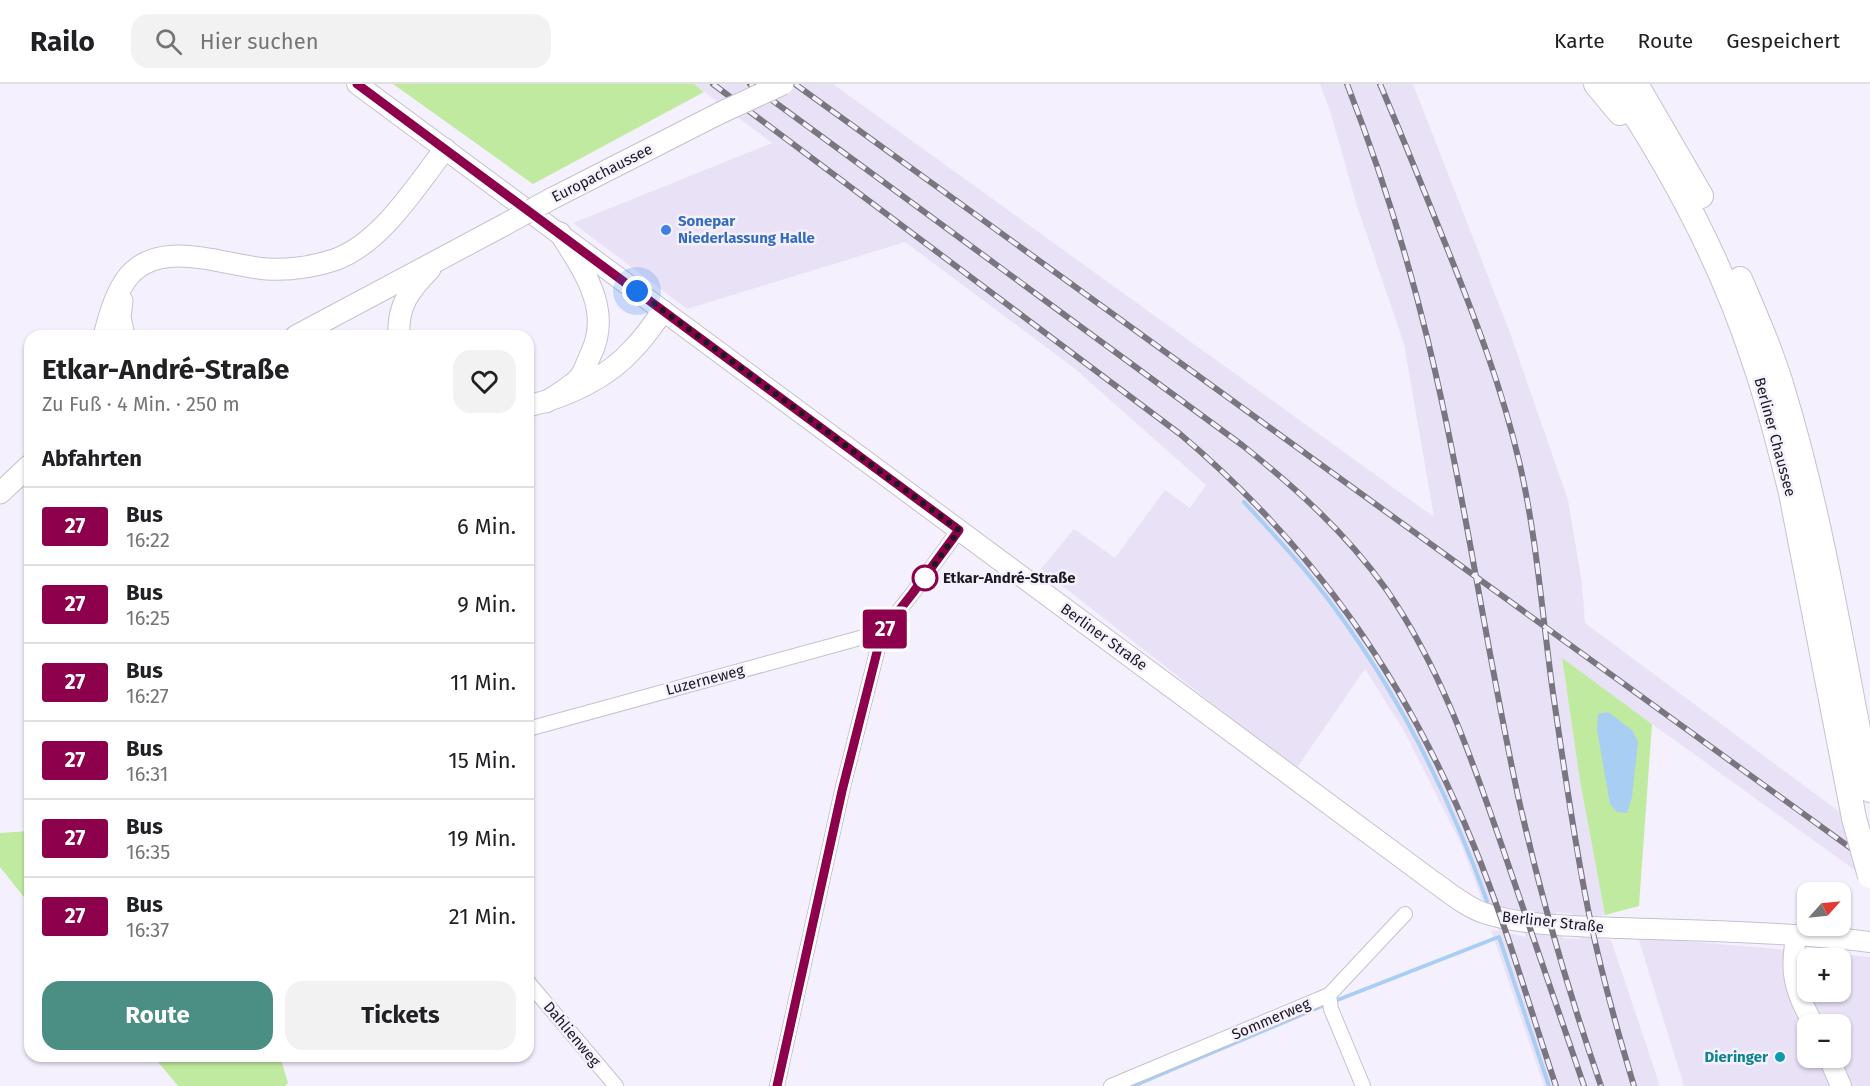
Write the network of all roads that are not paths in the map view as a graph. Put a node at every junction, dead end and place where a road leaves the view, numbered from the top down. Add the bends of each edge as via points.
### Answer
1 (357, 84) edge
2 (783, 84) edge
3 (1596, 84) edge
4 (1615, 84) edge
5 (1636, 84) edge
6 (445, 149) junction
7 (1670, 176) junction
8 (560, 233) junction
9 (438, 260) junction
10 (126, 280) junction
11 (663, 311) junction
12 (106, 330) edge
13 (123, 330) edge
14 (307, 330) edge
15 (398, 330) edge
16 (537, 404) edge
17 (24, 471) edge
18 (24, 480) edge
19 (0, 493) edge
20 (959, 530) junction
21 (882, 632) junction
22 (534, 727) edge
23 (1870, 790) edge
24 (1870, 876) edge
25 (1405, 914) dead end
26 (1796, 936) junction
27 (1870, 942) edge
28 (534, 989) edge
29 (1330, 1001) junction
30 (1807, 1014) edge
31 (1833, 1068) edge
32 (616, 1086) edge
33 (777, 1086) edge
34 (1111, 1086) edge
35 (1363, 1086) edge
36 (1841, 1086) edge

1 - 6 street, Berliner Straße
2 - 9 main road, Europachaussee, bridge
3 - 7 highway
4 - 7 highway, Berliner Chaussee
5 - 23 highway, Berliner Chaussee via 1716,227 1751,304 1784,393 1816,521
6 - 8 street, Berliner Straße
6 - 10 main road via 387,223 363,244 335,259 299,268 266,268 190,256 163,258 144,264
7 - 24 highway, Berliner Chaussee, bridge via 1718,270 1766,399 1800,536 1854,818
8 - 11 street, Berliner Straße
8 - 16 main road via 585,273 596,299 599,324 595,346 580,377
9 - 14 main road, Europachaussee
9 - 15 main road via 401,306
10 - 12 main road via 112,306
10 - 13 main road via 120,317
11 - 16 main road via 633,349 610,370 577,389
11 - 20 street, Berliner Straße
17 - 19 main road
18 - 19 main road
20 - 21 street
20 - 26 street, Berliner Straße via 1434,882 1482,913 1572,926
21 - 22 street, Luzerneweg
21 - 33 street via 842,791
25 - 29 street, Sommerweg
26 - 27 street, Berliner Straße
26 - 30 street via 1795,980
28 - 32 street, Dahlienweg
29 - 34 street, Sommerweg
29 - 35 street
31 - 36 street

